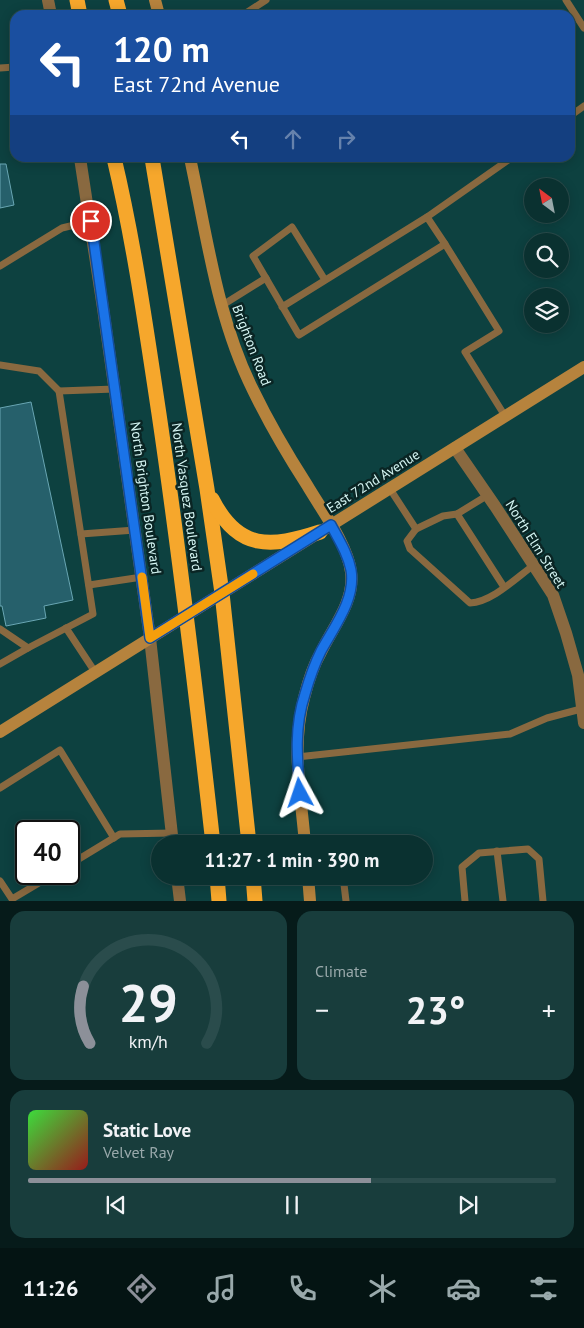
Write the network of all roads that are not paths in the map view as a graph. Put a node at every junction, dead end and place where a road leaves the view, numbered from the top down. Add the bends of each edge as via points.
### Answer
1 (266, 0) edge
2 (251, 10) edge
3 (575, 14) edge
4 (584, 28) edge
5 (81, 162) edge
6 (115, 162) edge
7 (153, 162) edge
8 (191, 162) edge
9 (505, 162) edge
10 (428, 217) junction
11 (91, 221) junction
12 (445, 244) junction
13 (0, 266) edge
14 (266, 278) junction
15 (325, 280) junction
16 (221, 306) junction
17 (282, 307) junction
18 (0, 365) edge
19 (584, 367) edge
20 (115, 389) junction
21 (59, 391) junction
22 (505, 416) junction
23 (454, 448) junction
24 (207, 489) junction
25 (390, 489) junction
26 (488, 495) junction
27 (458, 514) junction
28 (326, 528) junction
29 (416, 529) junction
30 (135, 530) junction
31 (81, 534) junction
32 (534, 565) junction
33 (142, 577) junction
34 (89, 585) junction
35 (504, 587) junction
36 (222, 594) junction
37 (187, 615) junction
38 (66, 628) junction
39 (0, 629) edge
40 (150, 638) junction
41 (28, 648) junction
42 (0, 664) edge
43 (95, 672) junction
44 (581, 709) junction
45 (584, 724) edge
46 (0, 732) edge
47 (297, 757) junction
48 (0, 788) edge
49 (173, 835) edge
50 (212, 835) edge
51 (248, 835) edge
52 (304, 835) edge
53 (151, 836) edge
54 (114, 838) junction
55 (497, 851) junction
56 (80, 858) edge
57 (0, 881) edge
58 (36, 885) edge
59 (178, 885) edge
60 (218, 885) edge
61 (254, 885) edge
62 (309, 885) edge
63 (344, 885) edge
64 (180, 900) edge
65 (220, 900) edge
66 (255, 900) edge
67 (310, 900) edge
68 (346, 900) edge
69 (466, 900) edge
70 (503, 900) edge
71 (543, 900) edge

1 - 2 lane
3 - 4 lane
5 - 11 street, North Brighton Boulevard
6 - 37 highway, North Vasquez Boulevard via 143,303
7 - 24 highway, North Vasquez Boulevard
8 - 16 street, Brighton Road
9 - 10 lane
10 - 12 lane
10 - 15 lane
11 - 13 lane via 62,228
11 - 20 street, North Brighton Boulevard
12 - 17 lane via 299,334
12 - 22 lane via 499,331 465,352
14 - 15 lane via 253,256 292,227
14 - 16 lane
14 - 17 lane
15 - 17 lane
16 - 28 street, Brighton Road via 252,388
18 - 21 lane via 39,371
19 - 22 street, East 72nd Avenue
20 - 21 lane
20 - 30 street, North Brighton Boulevard
21 - 31 lane
22 - 23 street, East 72nd Avenue
23 - 25 street, East 72nd Avenue
23 - 26 street, North Elm Street
24 - 28 highway via 225,521 246,537 272,543 284,542
24 - 36 highway, North Vasquez Boulevard
25 - 28 street, East 72nd Avenue
25 - 29 lane
26 - 27 lane
26 - 32 street, North Elm Street
27 - 29 lane via 443,516
27 - 35 lane
28 - 36 street, East 72nd Avenue
28 - 47 street, Brighton Road via 347,555 352,579 345,606 314,666 304,696
29 - 35 lane via 408,541 410,549 470,603 489,598
30 - 31 lane
30 - 33 street, North Brighton Boulevard
31 - 34 lane
32 - 35 lane
32 - 44 street, North Elm Street via 553,595 566,633 578,675
33 - 34 lane
33 - 40 street, North Brighton Boulevard
34 - 38 lane via 94,614
36 - 37 street, East 72nd Avenue
36 - 51 highway, North Vasquez Boulevard
37 - 40 street, East 72nd Avenue
37 - 50 highway, North Vasquez Boulevard
38 - 41 lane
38 - 43 lane
39 - 41 lane
40 - 43 street, East 72nd Avenue
40 - 49 street, North Brighton Boulevard
41 - 42 lane
43 - 46 street, East 72nd Avenue
44 - 45 street, North Elm Street
44 - 47 lane via 547,718 510,734
47 - 52 street, Brighton Road
48 - 54 lane via 60,750
53 - 54 lane via 120,834
54 - 56 lane
55 - 69 lane via 479,853 462,867
55 - 70 lane
55 - 71 lane via 528,849 539,859
57 - 58 lane via 12,899
59 - 64 street
60 - 65 highway
61 - 66 highway
62 - 67 street
63 - 68 lane

